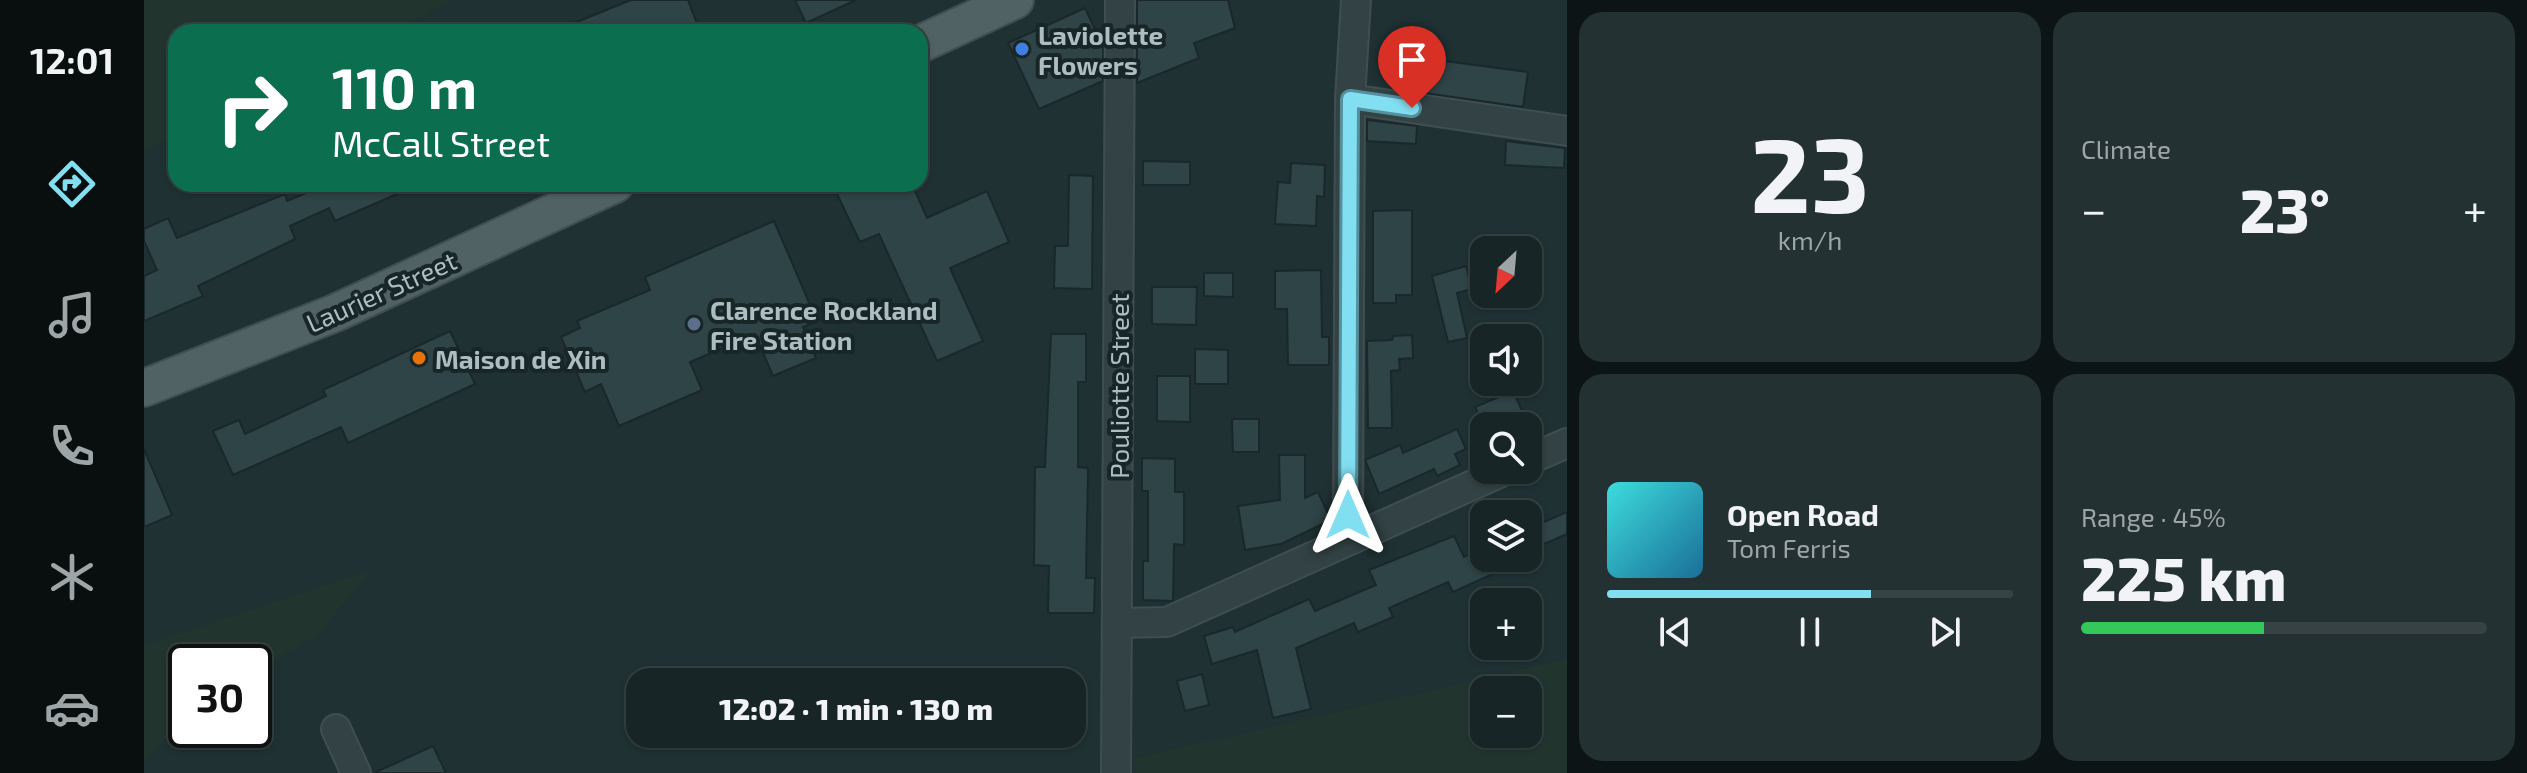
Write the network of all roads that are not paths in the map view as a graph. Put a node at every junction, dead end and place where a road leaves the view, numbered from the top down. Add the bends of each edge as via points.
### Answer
1 (1015, 0) edge
2 (1120, 0) edge
3 (1356, 0) edge
4 (928, 40) edge
5 (1350, 99) junction
6 (1567, 131) edge
7 (598, 192) edge
8 (144, 388) edge
9 (1567, 443) edge
10 (1542, 454) edge
11 (1475, 484) edge
12 (1352, 539) junction
13 (1117, 623) junction
14 (336, 729) dead end
15 (356, 773) edge
16 (1116, 773) edge

1 - 4 main road
2 - 13 street, Pouliotte Street
3 - 5 street
5 - 6 street
5 - 12 street
7 - 8 main road, Laurier Street via 335,313
9 - 10 street
11 - 12 street
12 - 13 street via 1167,622
13 - 16 street, Pouliotte Street
14 - 15 street

